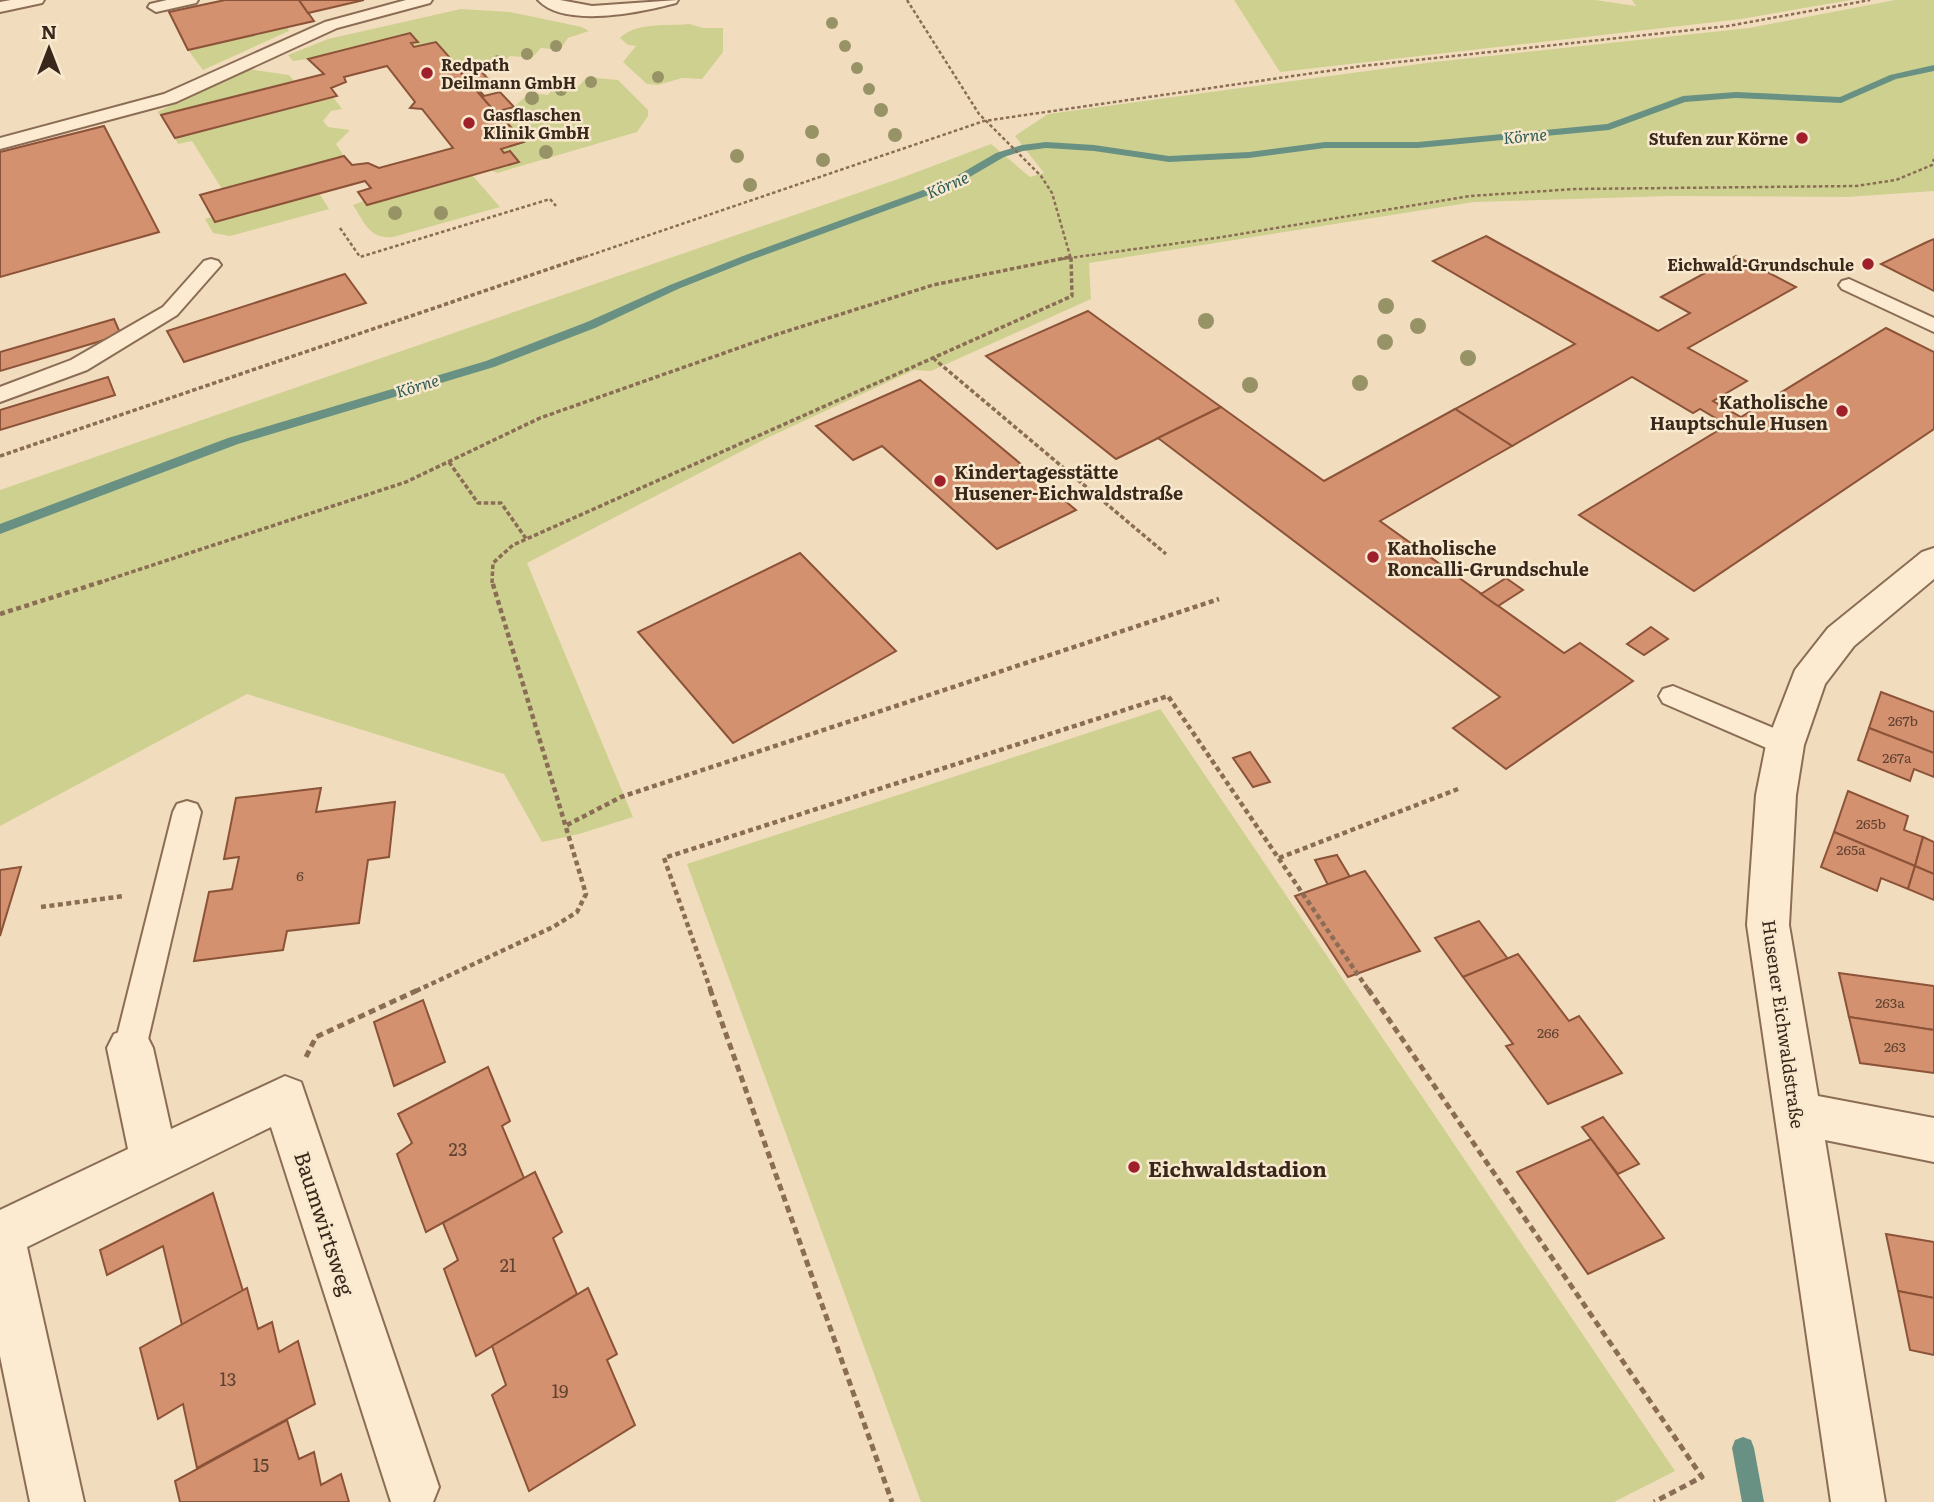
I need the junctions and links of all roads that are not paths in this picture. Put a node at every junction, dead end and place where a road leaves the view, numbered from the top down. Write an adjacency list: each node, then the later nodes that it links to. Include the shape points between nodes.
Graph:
1 (36, 0): 6 (lane)
2 (190, 0): 7 (lane)
3 (424, 0): 8 (lane, via 331,25 170,98)
4 (546, 0): 5 (lane, via 593,12 636,10)
5 (670, 0)
6 (0, 7)
7 (156, 8)
8 (0, 144)
9 (211, 265): 12 (lane, via 170,311 79,365)
10 (1849, 285): 11 (lane)
11 (1934, 326)
12 (0, 395)
13 (1934, 560): 15 (street, Husener Eichwaldstraße, via 1841,637 1808,680)
14 (1673, 696): 15 (lane)
15 (1785, 745): 18 (street, Husener Eichwaldstraße, via 1776,795 1768,925)
16 (187, 812): 17 (lane)
17 (130, 1048): 20 (street)
18 (1797, 1113): 19 (street); 24 (street, Husener Eichwaldstraße)
19 (1934, 1140)
20 (154, 1161): 21 (street); 22 (street, Baumwirtsweg, via 285,1097)
21 (0, 1235): 23 (street)
22 (412, 1487)
23 (57, 1502)
24 (1858, 1502)

